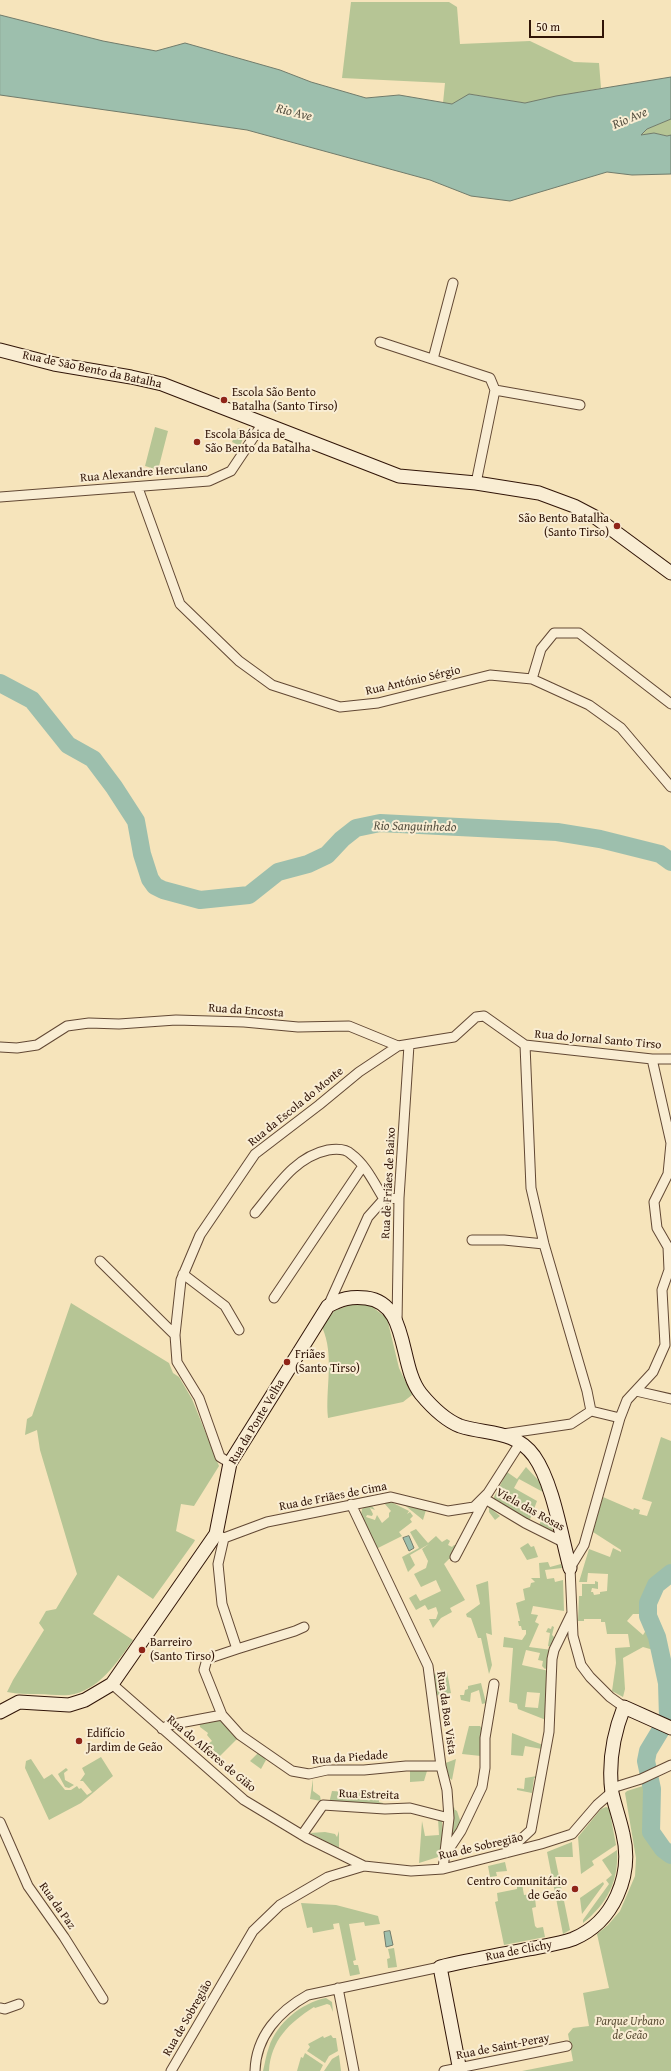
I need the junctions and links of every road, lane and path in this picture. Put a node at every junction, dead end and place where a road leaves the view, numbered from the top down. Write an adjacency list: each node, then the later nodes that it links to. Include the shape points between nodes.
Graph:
1 (454, 283): 4 (street)
2 (380, 342): 4 (street)
3 (0, 350): 7 (street, Rua de São Bento da Batalha, via 54,364 162,384)
4 (433, 359): 5 (street, via 490,378)
5 (495, 390): 6 (street); 8 (street)
6 (580, 405)
7 (263, 423): 8 (street, Rua de São Bento da Batalha, via 399,476); 9 (street, Rua Alexandre Herculano, via 231,471 209,481)
8 (476, 483): 11 (street, Rua de São Bento da Batalha, via 539,493 574,506 595,517)
9 (138, 488): 10 (street, Rua Alexandre Herculano); 12 (street, Rua António Sérgio, via 180,604 239,661 272,685 340,707 378,703 490,675)
10 (0, 497)
11 (671, 573)
12 (532, 679): 13 (street, via 541,649 554,633 579,632); 14 (street, Rua António Sérgio, via 589,705 621,728)
13 (671, 704)
14 (671, 787)
15 (484, 1016): 16 (street, Rua da Encosta, via 476,1017 454,1037); 17 (street, Rua do Jornal Santo Tirso)
16 (409, 1045): 18 (street, Rua da Encosta); 24 (street, Rua de Friães de Baixo)
17 (524, 1045): 20 (street, Rua do Jornal Santo Tirso); 27 (street, via 531,1188)
18 (398, 1046): 19 (street, Rua da Encosta, via 349,1026 298,1027 176,1020 67,1026 37,1045); 29 (street, Rua da Escola do Monte, via 359,1072 255,1154 200,1235)
19 (0, 1047)
20 (652, 1059): 21 (street, Rua do Jornal Santo Tirso); 35 (street, via 671,1143 668,1174 654,1202 657,1228 668,1247 669,1270 662,1290 665,1345 653,1372)
21 (671, 1059)
22 (363, 1166): 23 (street); 25 (street, via 350,1152 334,1149 315,1153 290,1171); 30 (street)
23 (384, 1198): 24 (street); 31 (street, Rua da Ponte Velha, via 368,1217)
24 (399, 1198): 32 (street, Rua de Friães de Baixo)
25 (256, 1214)
26 (472, 1240): 27 (street)
27 (544, 1244): 37 (street)
28 (100, 1261): 34 (street)
29 (183, 1274): 33 (street, via 225,1306); 34 (street, Rua da Escola do Monte)
30 (274, 1298)
31 (328, 1306): 32 (street, via 341,1299 372,1298 387,1306); 41 (street, Rua da Ponte Velha)
32 (398, 1323): 39 (street, via 409,1373 415,1387 442,1415 460,1426)
33 (239, 1330)
34 (175, 1335): 41 (street, Rua da Escola do Monte, via 177,1362 199,1398 220,1457)
35 (636, 1391): 36 (street); 38 (street, via 627,1400)
36 (671, 1399)
37 (591, 1411): 38 (street); 39 (street, via 571,1424)
38 (620, 1418): 47 (street, via 584,1546)
39 (503, 1434): 40 (street)
40 (520, 1443): 42 (street, Rua de Friães de Cima); 45 (street, via 533,1455 542,1470)
41 (230, 1463): 44 (street, Rua da Ponte Velha)
42 (487, 1496): 43 (street, Rua de Friães de Cima, via 474,1506 448,1511 391,1497); 45 (street, Viela das Rosas, via 525,1523); 46 (street)
43 (351, 1504): 44 (street, Rua de Friães de Cima, via 267,1522); 59 (street, Rua da Boa Vista, via 428,1666)
44 (220, 1536): 50 (street, via 218,1564 222,1604); 51 (street, Rua da Ponte Velha)
45 (563, 1542): 47 (street)
46 (455, 1557)
47 (570, 1568): 48 (street)
48 (572, 1614): 53 (street, via 573,1636 581,1665 610,1697); 65 (street, via 552,1659 549,1732 531,1830)
49 (304, 1627): 50 (street)
50 (237, 1648): 55 (street, Rua da Piedade, via 207,1659 204,1670)
51 (112, 1684): 54 (street, via 85,1700 68,1705 19,1702); 57 (street, Rua do Alferes de Gião)
52 (494, 1684): 64 (street, via 485,1738 482,1787 461,1831)
53 (624, 1707): 56 (street); 60 (street, Rua de Clichy, via 610,1761)
54 (1, 1710)
55 (222, 1715): 57 (street, via 169,1725); 59 (street, Rua da Piedade, via 240,1735 292,1771 309,1774 327,1770)
56 (671, 1728)
57 (162, 1729): 63 (street, Rua do Alferes de Gião, via 244,1800)
58 (671, 1764): 60 (street)
59 (441, 1766): 61 (street, Rua da Boa Vista, via 448,1790)
60 (612, 1790): 65 (street, Rua de Sobregião, via 572,1834); 68 (street, Rua de Clichy, via 624,1835 626,1863 621,1887 606,1914 593,1927 572,1939)
61 (449, 1818): 63 (street, Rua Estreita, via 410,1808 323,1805); 64 (street, Rua da Boa Vista)
62 (0, 1822): 70 (street, Rua da Paz, via 28,1886)
63 (302, 1835): 66 (street, Rua do Alferes de Gião)
64 (446, 1854): 67 (street, Rua da Boa Vista)
65 (505, 1854): 67 (street, Rua de Sobregião)
66 (364, 1866): 67 (street, Rua de Sobregião, via 411,1871); 75 (street, Rua de Sobregião, via 328,1877 314,1885 280,1905 253,1931)
67 (443, 1869)
68 (440, 1967): 69 (street, Rua de Clichy); 74 (street)
69 (338, 1988): 76 (street, Rua de Clichy, via 308,1995 280,2014 263,2039); 77 (street)
70 (103, 1999)
71 (19, 2004): 72 (street, via 5,2009)
72 (0, 2008)
73 (567, 2046): 74 (street, Rua de Saint-Peray)
74 (460, 2069): 78 (street, Rua de Saint-Peray)
75 (171, 2071)
76 (255, 2071)
77 (354, 2071)
78 (444, 2071)

